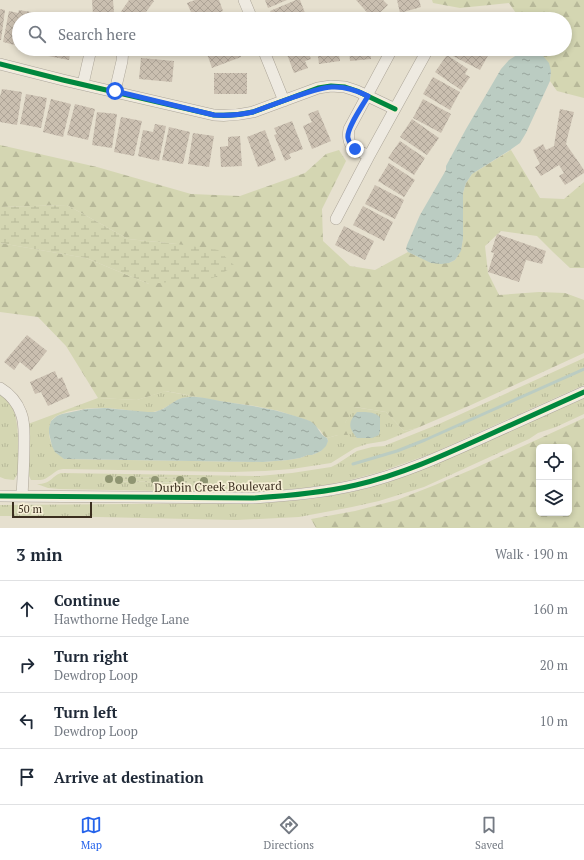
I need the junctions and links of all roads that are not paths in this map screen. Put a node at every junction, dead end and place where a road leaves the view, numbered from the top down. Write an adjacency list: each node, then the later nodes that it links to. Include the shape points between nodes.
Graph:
1 (244, 0): 2 (street)
2 (249, 12)
3 (90, 56): 9 (street)
4 (123, 56): 10 (street)
5 (266, 56): 12 (street)
6 (388, 56): 11 (street)
7 (424, 56): 13 (street)
8 (0, 64): 9 (street)
9 (84, 84): 10 (street)
10 (115, 91): 12 (street, via 214,115 229,116 253,112)
11 (368, 96): 12 (street, via 358,90 331,86 318,88); 13 (street); 14 (street, via 349,129 348,137 355,149)
12 (284, 101)
13 (395, 109): 14 (street)
14 (369, 156): 15 (street)
15 (336, 219)
16 (0, 388): 19 (street, via 15,401 23,420)
17 (584, 392): 19 (street, Durbin Creek Boulevard, via 416,467 355,486 328,491 253,498)
18 (0, 496): 19 (street, Durbin Creek Boulevard)
19 (22, 496)

